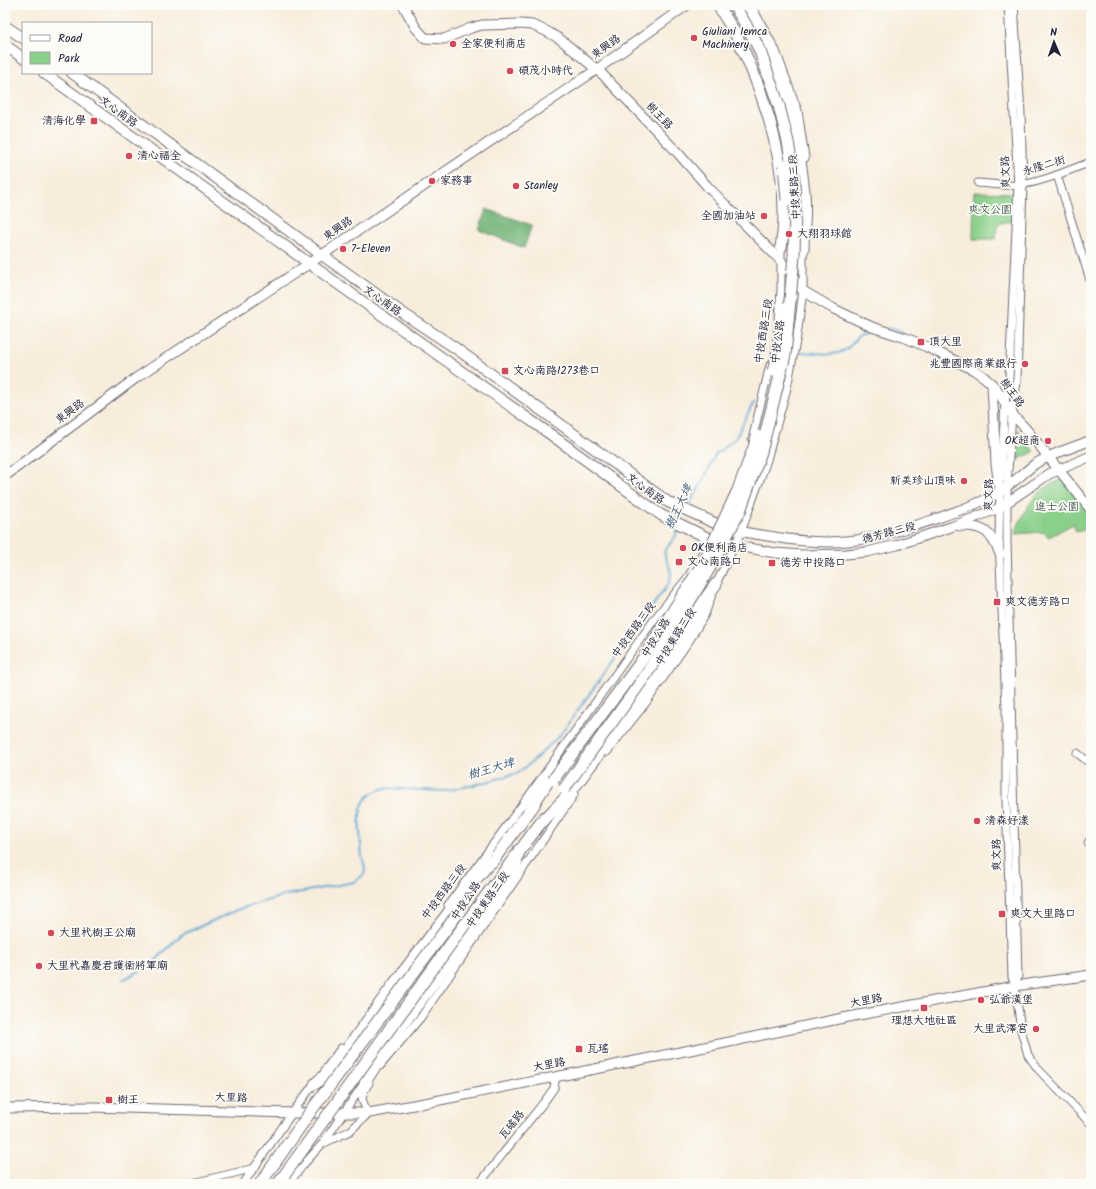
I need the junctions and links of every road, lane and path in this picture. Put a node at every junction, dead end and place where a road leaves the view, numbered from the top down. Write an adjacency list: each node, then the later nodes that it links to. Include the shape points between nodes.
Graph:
1 (403, 5): 15 (street, 樹王路, via 425,38 444,39 482,25 532,25 560,40)
2 (687, 5): 15 (street, 東興路)
3 (713, 5): 22 (street, 中投西路三段, via 734,37 761,97 775,156)
4 (718, 5): 22 (main road, via 738,38 775,138 784,215)
5 (725, 5): 53 (main road, 中投公路, bridge, via 745,34 772,105 781,139 788,214 788,254 777,357 754,447 738,490 705,560 640,662)
6 (734, 5): 54 (main road, 中投公路, bridge, via 760,51 780,106 794,179 794,256 785,355 760,452 740,512 646,675)
7 (743, 5): 23 (main road, via 777,72 790,115 804,193)
8 (751, 5): 23 (street, 中投東路三段, via 776,51 798,111 807,171 808,236)
9 (1008, 5): 21 (street, 爽文路)
10 (1014, 5): 21 (street, 爽文路, via 1021,114)
11 (5, 26): 12 (main road)
12 (22, 37)
13 (5, 45): 14 (main road)
14 (22, 57)
15 (596, 70): 24 (street, 東興路); 25 (street, 樹王路)
16 (45, 74): 26 (main road, 文心南路)
17 (73, 74): 24 (main road, 文心南路)
18 (1091, 162): 19 (street, 永隆二街)
19 (1057, 175): 21 (street, 永隆二街); 27 (street)
20 (978, 183): 21 (street, 永隆二街)
21 (1020, 185): 32 (street, 爽文路, via 1009,379); 33 (street, 爽文路, via 1017,382)
22 (780, 247): 25 (street, 中投西路三段)
23 (803, 250): 28 (street, 中投東路三段)
24 (322, 255): 26 (street, 東興路); 43 (main road, 文心南路, via 668,502)
25 (780, 261): 28 (street, 樹王路); 29 (street, 中投西路三段, via 781,292)
26 (309, 263): 38 (street, 東興路, via 136,378); 46 (main road, 文心南路, via 661,515)
27 (1091, 283)
28 (803, 291): 30 (street, 中投東路三段); 31 (street, 樹王路, via 834,309 957,361)
29 (773, 351): 30 (street, via 774,358 779,362 788,362); 43 (street, 中投西路三段, via 753,436 738,478)
30 (794, 356): 45 (street, 中投東路三段, via 766,463)
31 (992, 384): 32 (street, 樹王路); 40 (street)
32 (1005, 402): 33 (street, 樹王路); 40 (street, 爽文路)
33 (1012, 414): 36 (street, 樹王路); 39 (street, 爽文路)
34 (1091, 440): 36 (street)
35 (1091, 456): 37 (street, 德芳路三段)
36 (1049, 457): 37 (street, 樹王路); 39 (street)
37 (1058, 469): 41 (street, 德芳路三段); 42 (street, 樹王路)
38 (5, 476)
39 (1007, 485): 40 (street); 41 (street, 爽文路)
40 (1000, 492): 41 (street, 爽文路); 45 (street, 德芳路三段, via 955,512 868,538 809,541)
41 (1003, 505): 44 (street, 德芳路三段); 48 (street, 爽文路); 58 (street, 爽文路, via 1018,977)
42 (1091, 510)
43 (717, 524): 45 (street, 德芳路三段); 46 (street, 中投西路三段)
44 (951, 527): 47 (street, 德芳路三段, via 897,545 846,554 801,555); 48 (street, via 970,526 989,533)
45 (741, 532): 47 (street, 中投東路三段)
46 (710, 539): 47 (street, 德芳路三段); 49 (street, 中投西路三段)
47 (735, 546): 50 (street, 中投東路三段)
48 (1000, 554): 58 (street, 爽文路, via 1012,977)
49 (688, 577): 53 (main road, via 672,609 547,782); 62 (street, 中投西路三段)
50 (716, 584): 54 (main road, via 664,666 570,793); 59 (street, 中投東路三段, via 705,614 691,638 648,700 582,784 421,1017)
51 (1076, 753): 52 (street)
52 (1091, 764)
53 (529, 811): 56 (main road, 中投公路)
54 (542, 822): 55 (main road, 中投公路)
55 (520, 850): 61 (main road, via 514,873 396,1034); 73 (main road, 中投公路, bridge)
56 (495, 857): 62 (main road, via 462,895 334,1067); 72 (main road, 中投公路, bridge, via 458,913)
57 (1091, 975): 58 (street, 大里路)
58 (1015, 986): 60 (street, 大里路); 67 (street, 爽文路, via 1021,1030 1028,1055 1038,1069)
59 (378, 1070): 61 (street, 中投東路三段); 66 (street, via 362,1098 363,1105)
60 (556, 1076): 66 (street, 大里路); 75 (street, 瓦磘路, via 554,1088 544,1102)
61 (365, 1082): 65 (street, 中投東路三段)
62 (315, 1084): 64 (street, 中投西路三段)
63 (5, 1108): 64 (street, 大里路, via 92,1107)
64 (292, 1113): 65 (street, 大里路); 69 (street, 中投西路三段)
65 (344, 1113): 66 (street, 大里路); 68 (street, 中投東路三段)
66 (369, 1113): 68 (street, via 350,1131)
67 (1091, 1124)
68 (323, 1143): 74 (street, 中投東路三段)
69 (255, 1168): 70 (street); 71 (street, 中投西路三段)
70 (189, 1184)
71 (243, 1184)
72 (260, 1184)
73 (278, 1184)
74 (288, 1184)
75 (478, 1184)

